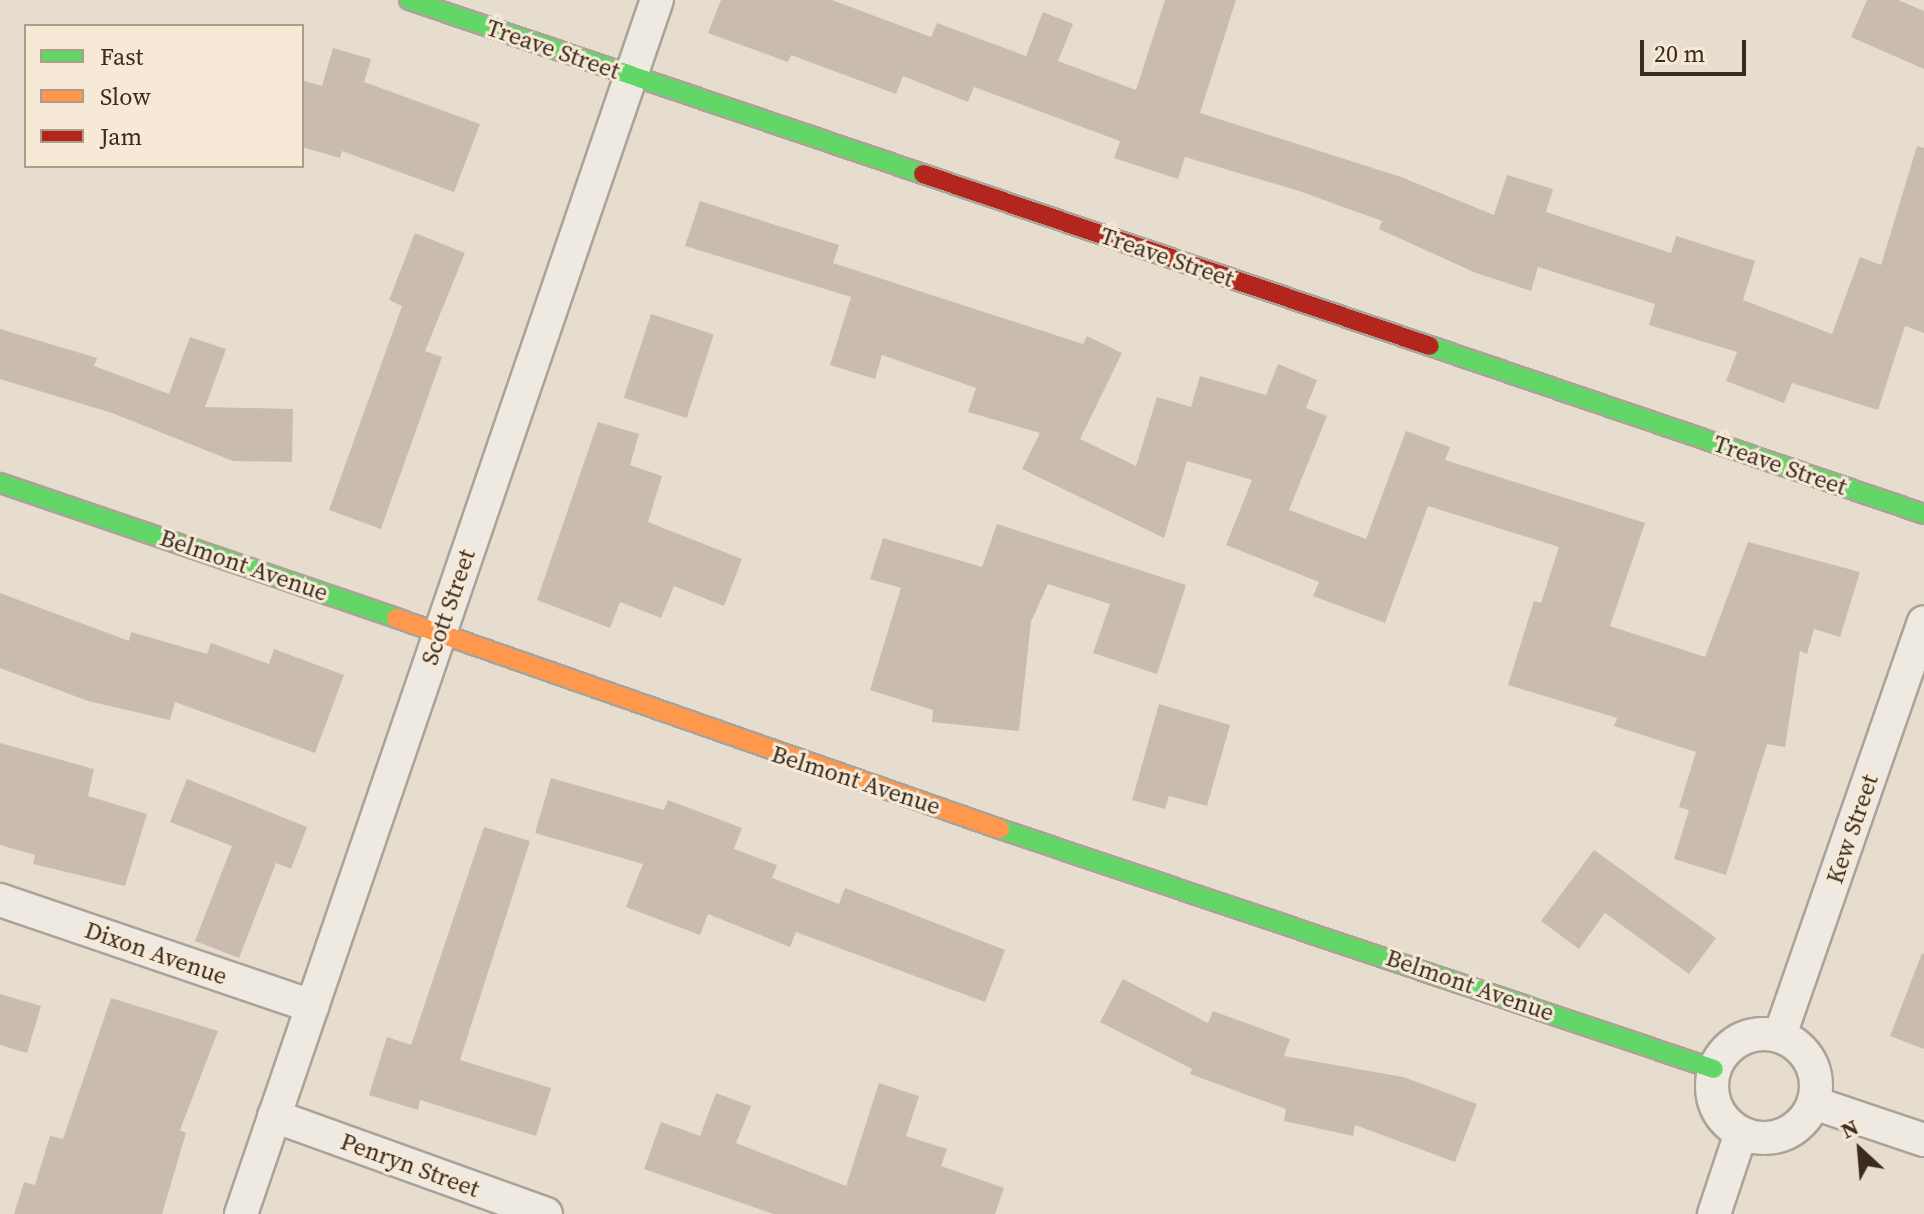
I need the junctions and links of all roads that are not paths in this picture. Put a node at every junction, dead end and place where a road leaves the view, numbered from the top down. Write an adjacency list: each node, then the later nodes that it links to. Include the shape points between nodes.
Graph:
1 (409, 0): 3 (street, Treave Street)
2 (657, 0): 3 (street, Scott Street)
3 (630, 75): 5 (street, Treave Street); 7 (street, Scott Street)
4 (0, 483): 7 (street, Belmont Avenue)
5 (1924, 514)
6 (1924, 622): 10 (street, Kew Street)
7 (439, 632): 9 (street, Scott Street); 11 (street, Belmont Avenue, via 692,726)
8 (0, 900): 9 (street, Dixon Avenue)
9 (312, 1006): 13 (street, Scott Street)
10 (1780, 1035): 11 (street, via 1733,1043); 12 (street, via 1807,1055 1817,1087)
11 (1714, 1069): 14 (street, via 1718,1113)
12 (1814, 1103): 14 (street, via 1799,1125 1775,1138); 15 (street)
13 (274, 1116): 16 (street, Scott Street); 17 (street, Penryn Street)
14 (1741, 1133): 18 (street)
15 (1924, 1140)
16 (241, 1214)
17 (546, 1214)
18 (1714, 1214)

